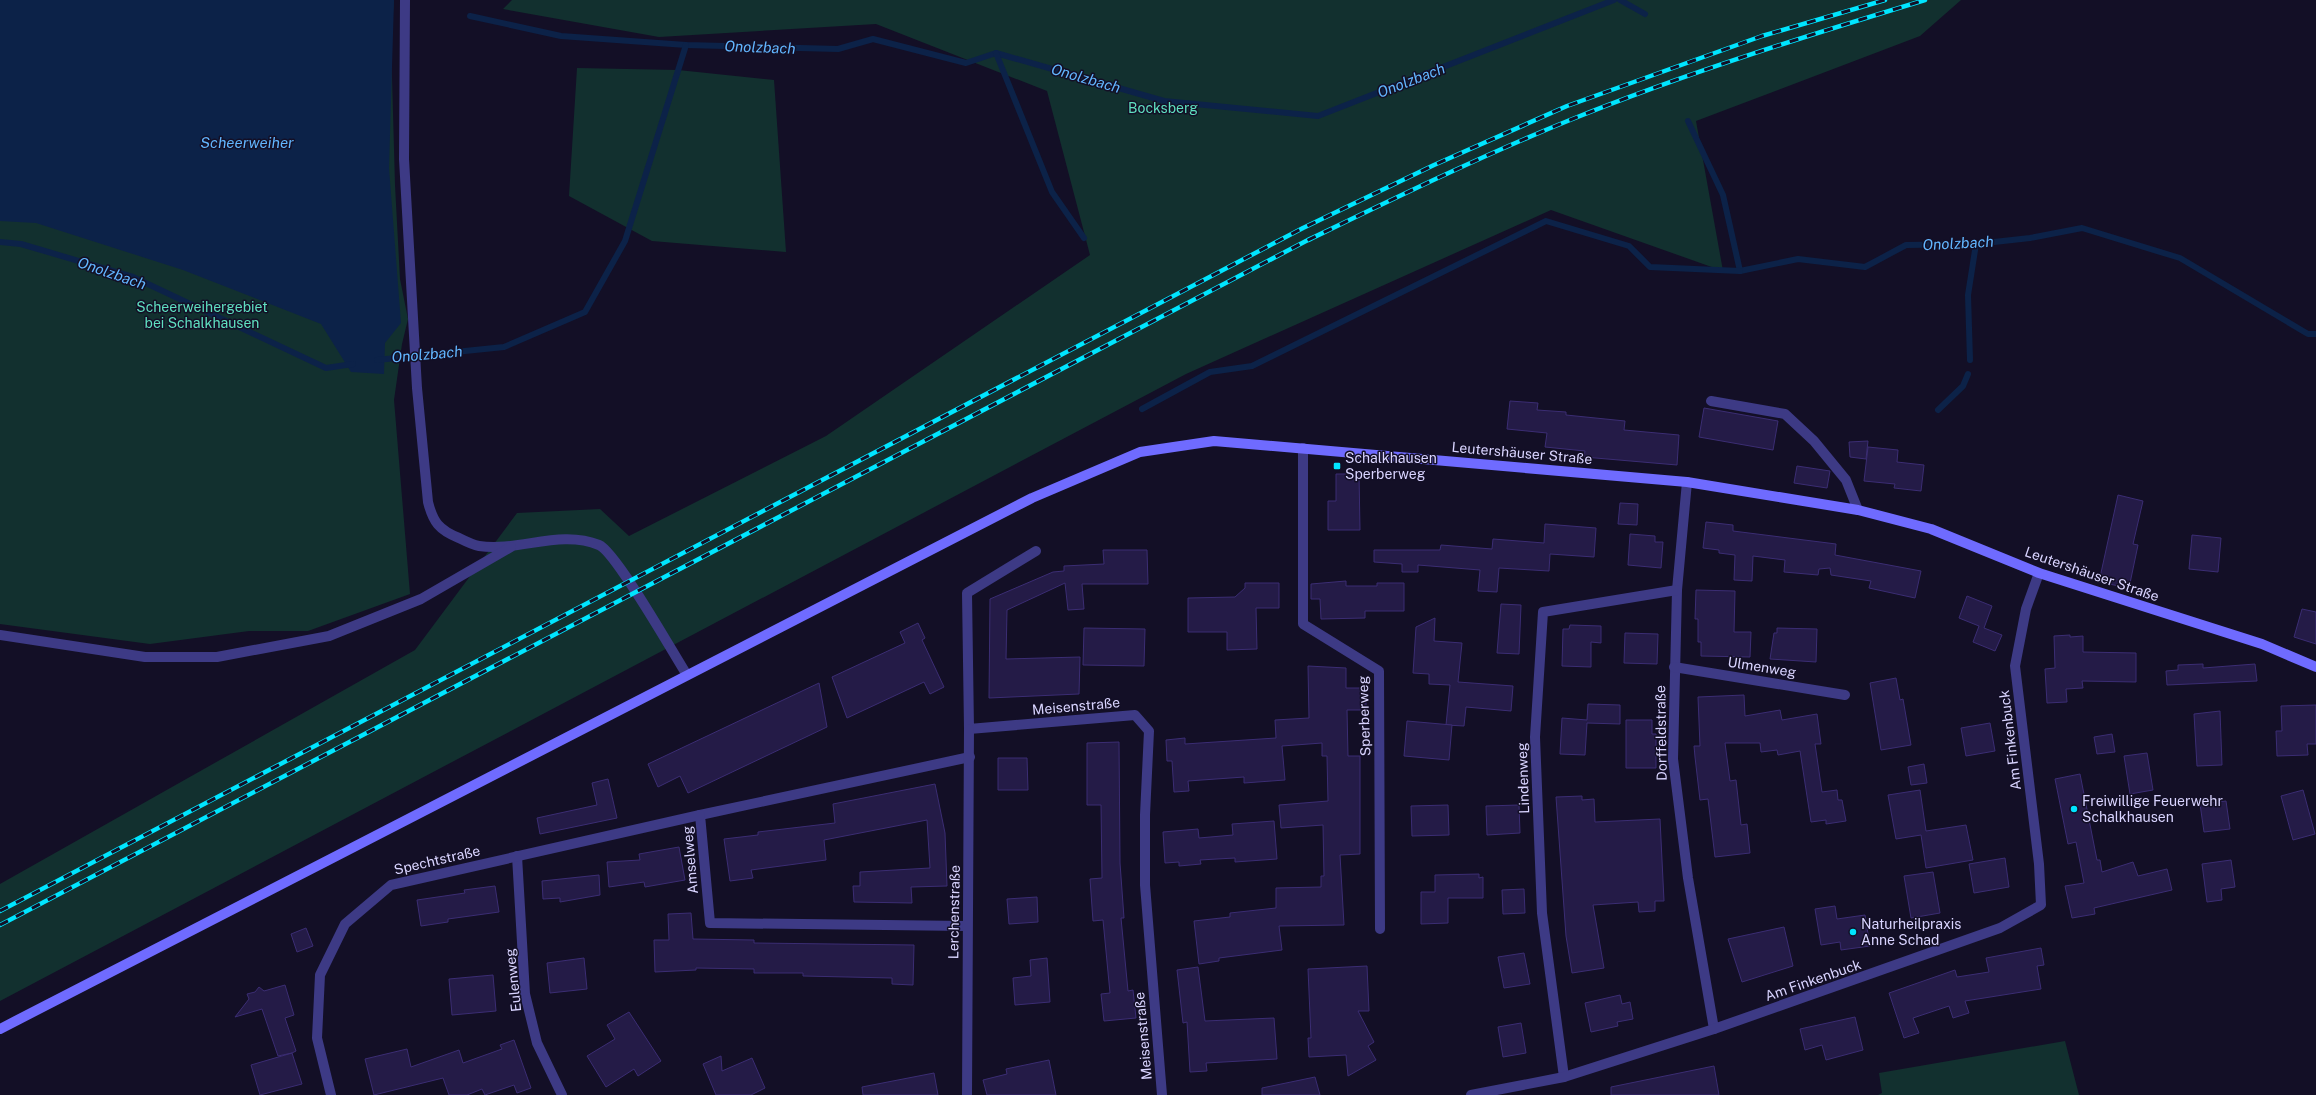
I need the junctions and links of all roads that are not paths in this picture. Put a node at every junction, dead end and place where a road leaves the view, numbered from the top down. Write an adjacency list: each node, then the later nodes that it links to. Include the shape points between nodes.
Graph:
1 (405, 0): 6 (street, via 404,159 417,388 428,502 432,519 449,534 478,546)
2 (1711, 401): 5 (street, via 1785,414 1814,441 1846,480)
3 (1303, 448): 4 (main road, Leutershäuser Straße); 13 (main road, Leutershäuser Straße, via 1214,441 1140,452 1032,498); 20 (street, Sperberweg, via 1303,624 1379,670)
4 (1687, 482): 5 (main road, Leutershäuser Straße); 9 (street, Dorffeldstraße)
5 (1858, 510): 8 (main road, Leutershäuser Straße, via 1931,529)
6 (511, 547): 10 (street, via 421,599 329,636 217,657 145,657); 13 (street, via 566,538 600,545 619,565)
7 (1036, 551): 15 (street, via 967,593)
8 (2039, 573): 12 (main road, Leutershäuser Straße, via 2262,644); 22 (street, Am Finkenbuck, via 2026,609 2015,666 2039,864 2041,905 2000,928)
9 (1677, 590): 11 (street, Dorffeldstraße); 23 (street, Lindenweg, via 1543,612 1535,737 1542,913)
10 (0, 635)
11 (1674, 667): 14 (street, Ulmenweg); 22 (street, Dorffeldstraße, via 1673,759 1688,878)
12 (2316, 667)
13 (687, 675): 21 (main road, Leutershäuser Straße)
14 (1845, 695)
15 (969, 729): 16 (street, Lerchenstraße); 27 (street, Meisenstraße, via 1135,715 1149,731 1145,885)
16 (970, 757): 17 (street, Amselweg); 19 (street, Lerchenstraße)
17 (700, 815): 18 (street, Spechtstraße); 19 (street, Amselweg, via 710,922)
18 (518, 856): 24 (street, Spechtstraße, via 391,885 345,924 320,975 316,1038); 25 (street, Eulenweg, via 525,994 537,1043)
19 (967, 926): 26 (street, Lerchenstraße)
20 (1380, 929)
21 (0, 1029)
22 (1714, 1029): 23 (street, Am Finkenbuck)
23 (1564, 1077): 28 (street, Am Finkenbuck)
24 (331, 1095)
25 (562, 1095)
26 (967, 1095)
27 (1162, 1095)
28 (1471, 1095)

